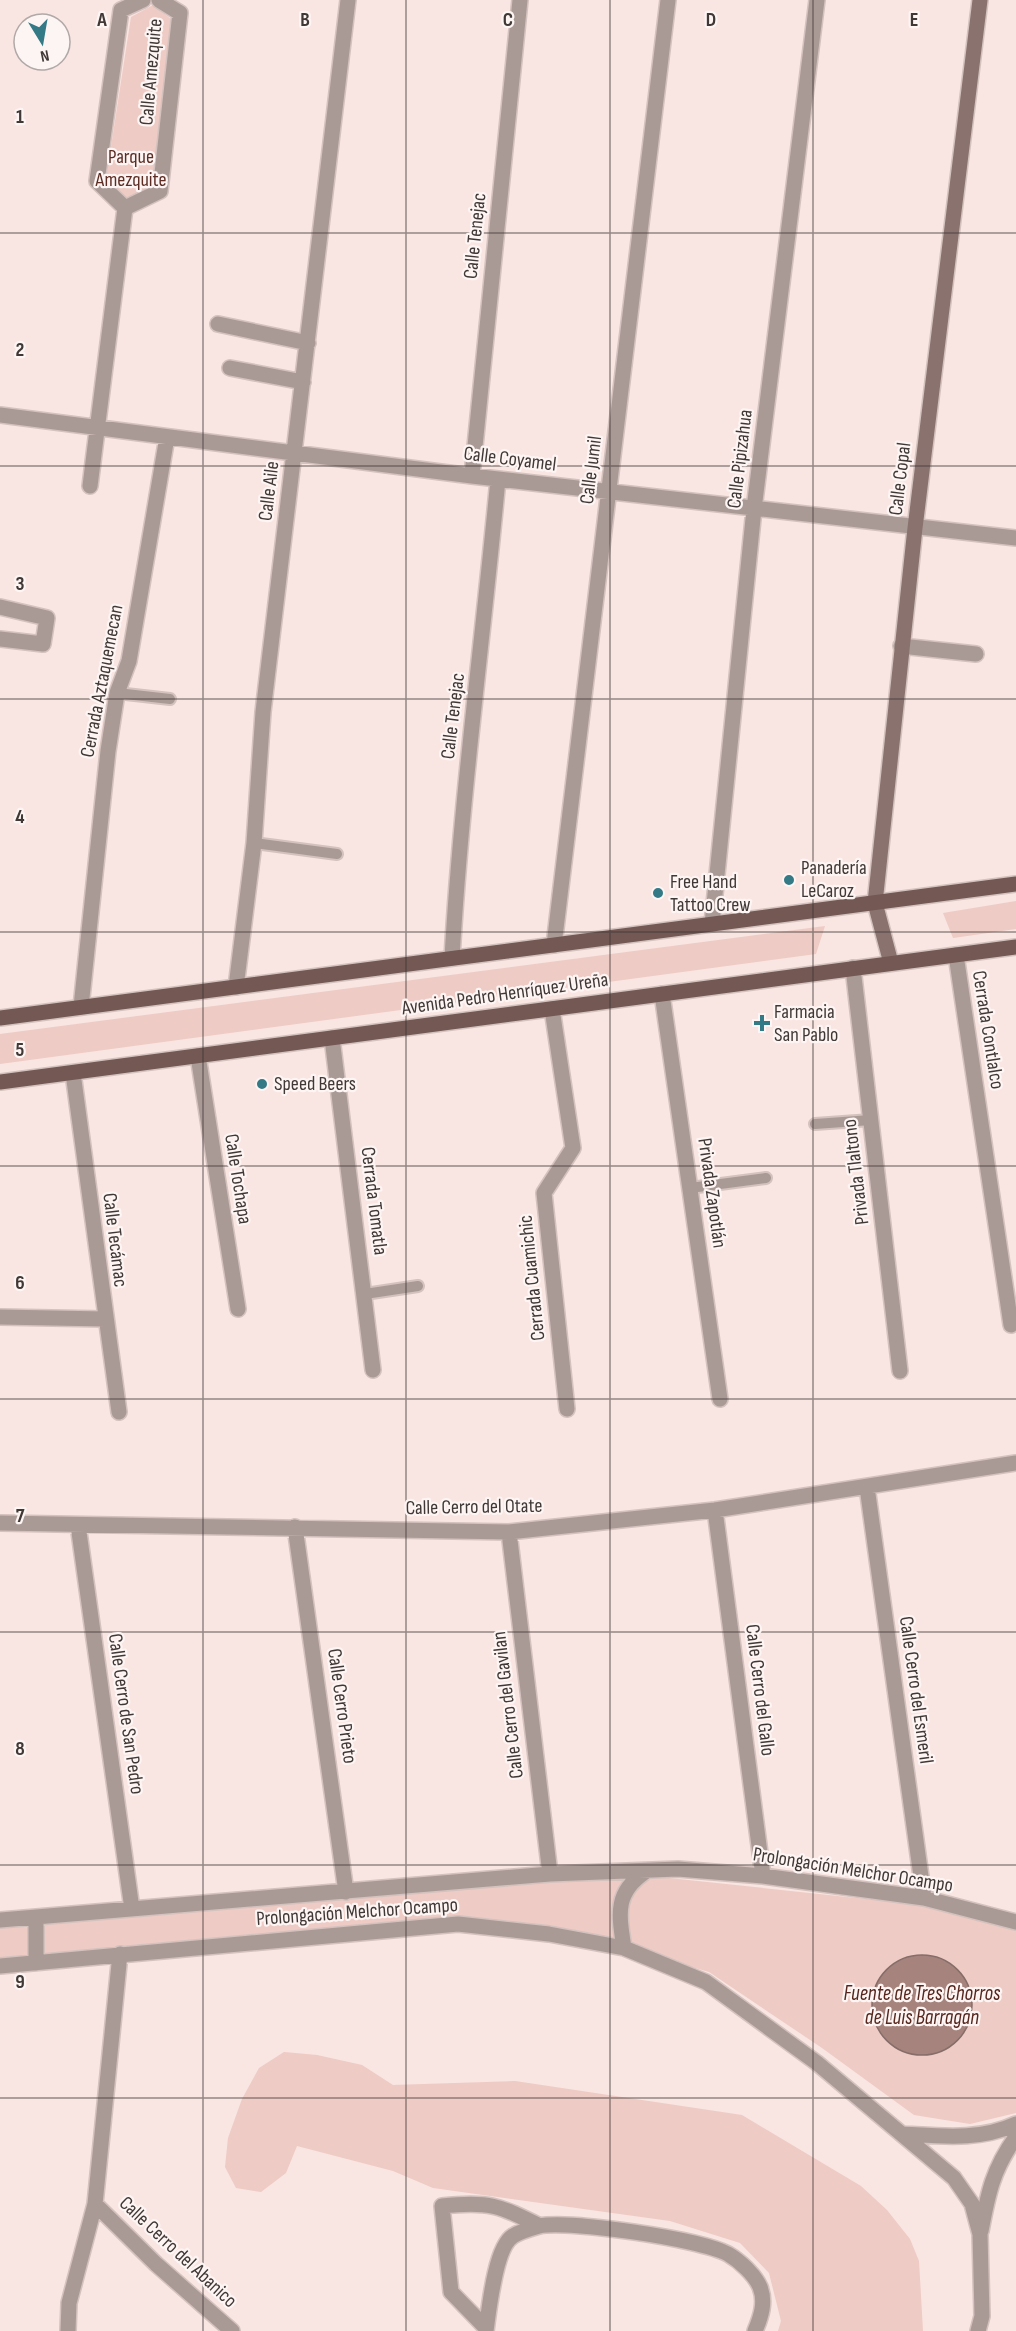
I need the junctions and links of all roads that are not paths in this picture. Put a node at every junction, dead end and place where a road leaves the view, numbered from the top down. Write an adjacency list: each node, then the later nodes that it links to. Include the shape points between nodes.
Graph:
1 (143, 0): 8 (street, Calle Amezquite, via 121,10 97,181)
2 (159, 0): 8 (street, Calle Amezquite, via 180,13 160,191)
3 (348, 0): 10 (street, Calle Aile)
4 (520, 0): 17 (street, Calle Tenejac)
5 (668, 0): 20 (street, Calle Jumil)
6 (817, 0): 21 (street, Calle Pipizahua)
7 (980, 0): 22 (street, Calle Copal)
8 (125, 208): 14 (street)
9 (218, 324): 10 (street)
10 (308, 343): 12 (street, Calle Aile)
11 (230, 368): 12 (street)
12 (303, 382): 16 (street, Calle Aile)
13 (0, 415): 14 (street, Calle Coyamel)
14 (98, 428): 15 (street, Calle Coyamel); 19 (street)
15 (167, 437): 16 (street, Calle Coyamel); 28 (street, Cerrada Aztaquemecan, via 129,661)
16 (295, 453): 17 (street, Calle Coyamel); 30 (street, Calle Aile, via 263,712)
17 (472, 476): 18 (street, Calle Coyamel)
18 (498, 479): 20 (street, Calle Coyamel); 38 (street, Calle Tenejac, via 459,839)
19 (90, 486)
20 (610, 492): 21 (street, Calle Coyamel); 35 (street, Calle Jumil)
21 (754, 509): 22 (street, Calle Coyamel); 34 (street, Calle Pipizahua)
22 (915, 528): 23 (street, Calle Coyamel); 26 (street, Calle Copal)
23 (1016, 538)
24 (0, 607): 25 (street, via 47,618 43,644)
25 (0, 639)
26 (901, 646): 27 (street); 33 (street, Calle Copal)
27 (976, 654)
28 (117, 693): 29 (lane); 43 (street, Cerrada Aztaquemecan)
29 (170, 699)
30 (254, 843): 31 (lane); 41 (street, Calle Aile)
31 (337, 854)
32 (1016, 885): 33 (main road, Avenida Pedro Henríquez Ureña)
33 (875, 903): 34 (main road, Avenida Pedro Henríquez Ureña); 39 (street, Calle Copal)
34 (712, 924): 35 (main road, Avenida Pedro Henríquez Ureña)
35 (554, 945): 38 (main road, Avenida Pedro Henríquez Ureña)
36 (1016, 946): 37 (main road, Avenida Pedro Henríquez Ureña)
37 (956, 955): 39 (main road, Avenida Pedro Henríquez Ureña); 59 (street, Cerrada Contlalco)
38 (452, 958): 41 (main road, Avenida Pedro Henríquez Ureña)
39 (891, 963): 40 (main road, Avenida Pedro Henríquez Ureña)
40 (853, 968): 42 (main road, Avenida Pedro Henríquez Ureña); 50 (street, Privada Tlaltono)
41 (236, 987): 43 (main road, Avenida Pedro Henríquez Ureña)
42 (662, 994): 44 (main road, Avenida Pedro Henríquez Ureña); 53 (street, Privada Zapotlán)
43 (81, 1007): 45 (main road, Avenida Pedro Henríquez Ureña)
44 (552, 1009): 46 (main road, Avenida Pedro Henríquez Ureña); 63 (street, Cerrada Cuamichic, via 573,1148 544,1193)
45 (0, 1018)
46 (332, 1038): 47 (main road, Avenida Pedro Henríquez Ureña); 55 (street, Cerrada Tomatla)
47 (198, 1056): 48 (main road, Avenida Pedro Henríquez Ureña); 56 (street, Calle Tochapa)
48 (73, 1073): 49 (main road, Avenida Pedro Henríquez Ureña); 58 (street, Calle Tecámac)
49 (0, 1083)
50 (870, 1120): 51 (lane); 61 (street, Privada Tlaltono)
51 (815, 1124)
52 (766, 1178): 53 (lane)
53 (690, 1188): 62 (street, Privada Zapotlán)
54 (418, 1286): 55 (lane)
55 (364, 1294): 60 (street, Cerrada Tomatla)
56 (238, 1309)
57 (0, 1317): 58 (street)
58 (105, 1319): 64 (street, Calle Tecámac)
59 (1011, 1325)
60 (373, 1370)
61 (900, 1371)
62 (720, 1399)
63 (567, 1409)
64 (119, 1412)
65 (1016, 1466): 66 (street, Calle Cerro del Otate)
66 (867, 1487): 67 (street, Calle Cerro del Otate); 76 (street, Calle Cerro del Esmeril)
67 (715, 1510): 71 (street, Calle Cerro del Otate); 74 (street, Calle Cerro del Gallo)
68 (0, 1523): 69 (street, Calle Cerro del Otate)
69 (78, 1525): 70 (street, Calle Cerro del Otate); 77 (street, Calle Cerro de San Pedro)
70 (295, 1527): 71 (street, Calle Cerro del Otate); 75 (street, Calle Cerro Prieto)
71 (509, 1532): 73 (street, Calle Cerro del Gavilan)
72 (645, 1872): 73 (street, Prolongación Melchor Ocampo); 74 (street, Prolongación Melchor Ocampo, via 678,1869); 81 (street, via 632,1882 621,1899)
73 (550, 1874): 75 (street, Prolongación Melchor Ocampo)
74 (763, 1876): 76 (street, Prolongación Melchor Ocampo)
75 (346, 1892): 77 (street, Prolongación Melchor Ocampo)
76 (924, 1898): 80 (street, Prolongación Melchor Ocampo)
77 (132, 1909): 78 (street, Prolongación Melchor Ocampo)
78 (36, 1917): 79 (street, Prolongación Melchor Ocampo); 83 (street)
79 (0, 1920)
80 (1016, 1922)
81 (624, 1948): 82 (street, Prolongación Melchor Ocampo, via 549,1934 458,1924); 86 (street, Prolongación Melchor Ocampo, via 706,1982 817,2063)
82 (120, 1954): 83 (street, Prolongación Melchor Ocampo); 88 (street)
83 (36, 1963): 84 (street, Prolongación Melchor Ocampo)
84 (0, 1966)
85 (1016, 2124): 86 (street, via 997,2133 965,2137)
86 (902, 2134): 90 (street, Prolongación Melchor Ocampo, via 954,2178 972,2204)
87 (1016, 2137): 90 (street, via 1000,2159 991,2182)
88 (95, 2204): 92 (street, via 69,2303); 93 (street, Calle Cerro del Abanico)
89 (540, 2226): 91 (street, via 512,2236 501,2253); 91 (street, via 499,2206 442,2206 451,2292); 94 (street, via 643,2233 730,2255 761,2288 763,2312)
90 (981, 2234): 95 (street, via 982,2316)
91 (486, 2330)
92 (68, 2331)
93 (232, 2331)
94 (755, 2331)
95 (978, 2331)

